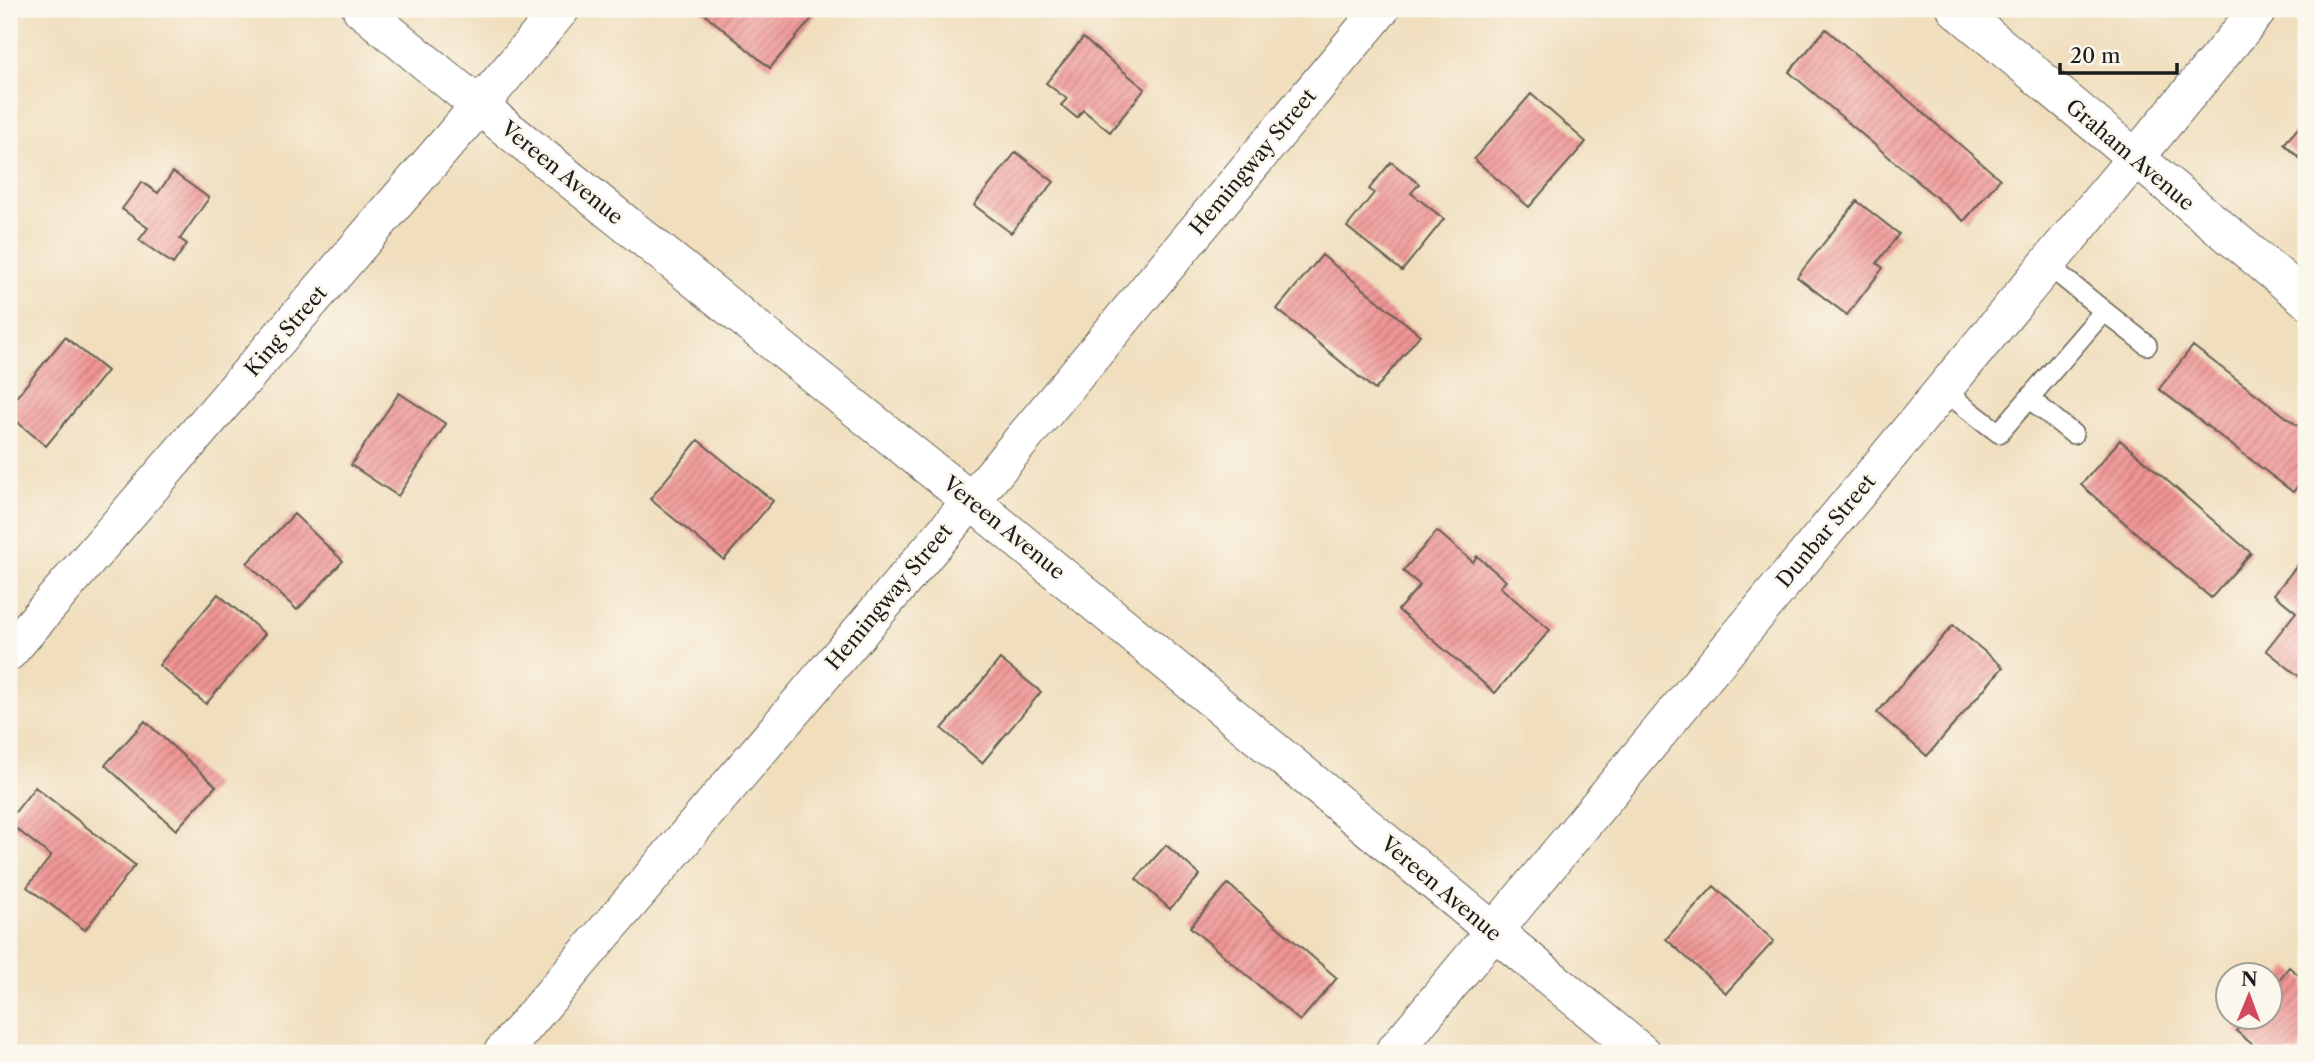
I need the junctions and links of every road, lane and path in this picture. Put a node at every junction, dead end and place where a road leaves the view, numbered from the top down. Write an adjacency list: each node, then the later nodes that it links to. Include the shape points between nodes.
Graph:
1 (361, 9): 6 (street, Vereen Avenue)
2 (561, 9): 6 (street, King Street)
3 (1381, 9): 15 (street, Hemingway Street)
4 (1956, 9): 7 (street, Graham Avenue)
5 (2259, 9): 7 (street, Dunbar Street)
6 (479, 106): 15 (street, Vereen Avenue); 16 (street, King Street)
7 (2135, 159): 8 (street, Dunbar Street); 9 (street, Graham Avenue)
8 (2048, 265): 10 (lane); 12 (street, Dunbar Street)
9 (2306, 299)
10 (2104, 311): 11 (lane); 13 (lane)
11 (2147, 345)
12 (1944, 391): 13 (lane, via 1999,433); 17 (street, Dunbar Street)
13 (2029, 398): 14 (lane)
14 (2073, 435)
15 (971, 501): 17 (street, Vereen Avenue); 18 (street, Hemingway Street)
16 (9, 652)
17 (1493, 932): 19 (street, Dunbar Street); 20 (street, Vereen Avenue)
18 (502, 1053)
19 (1393, 1053)
20 (1642, 1053)

